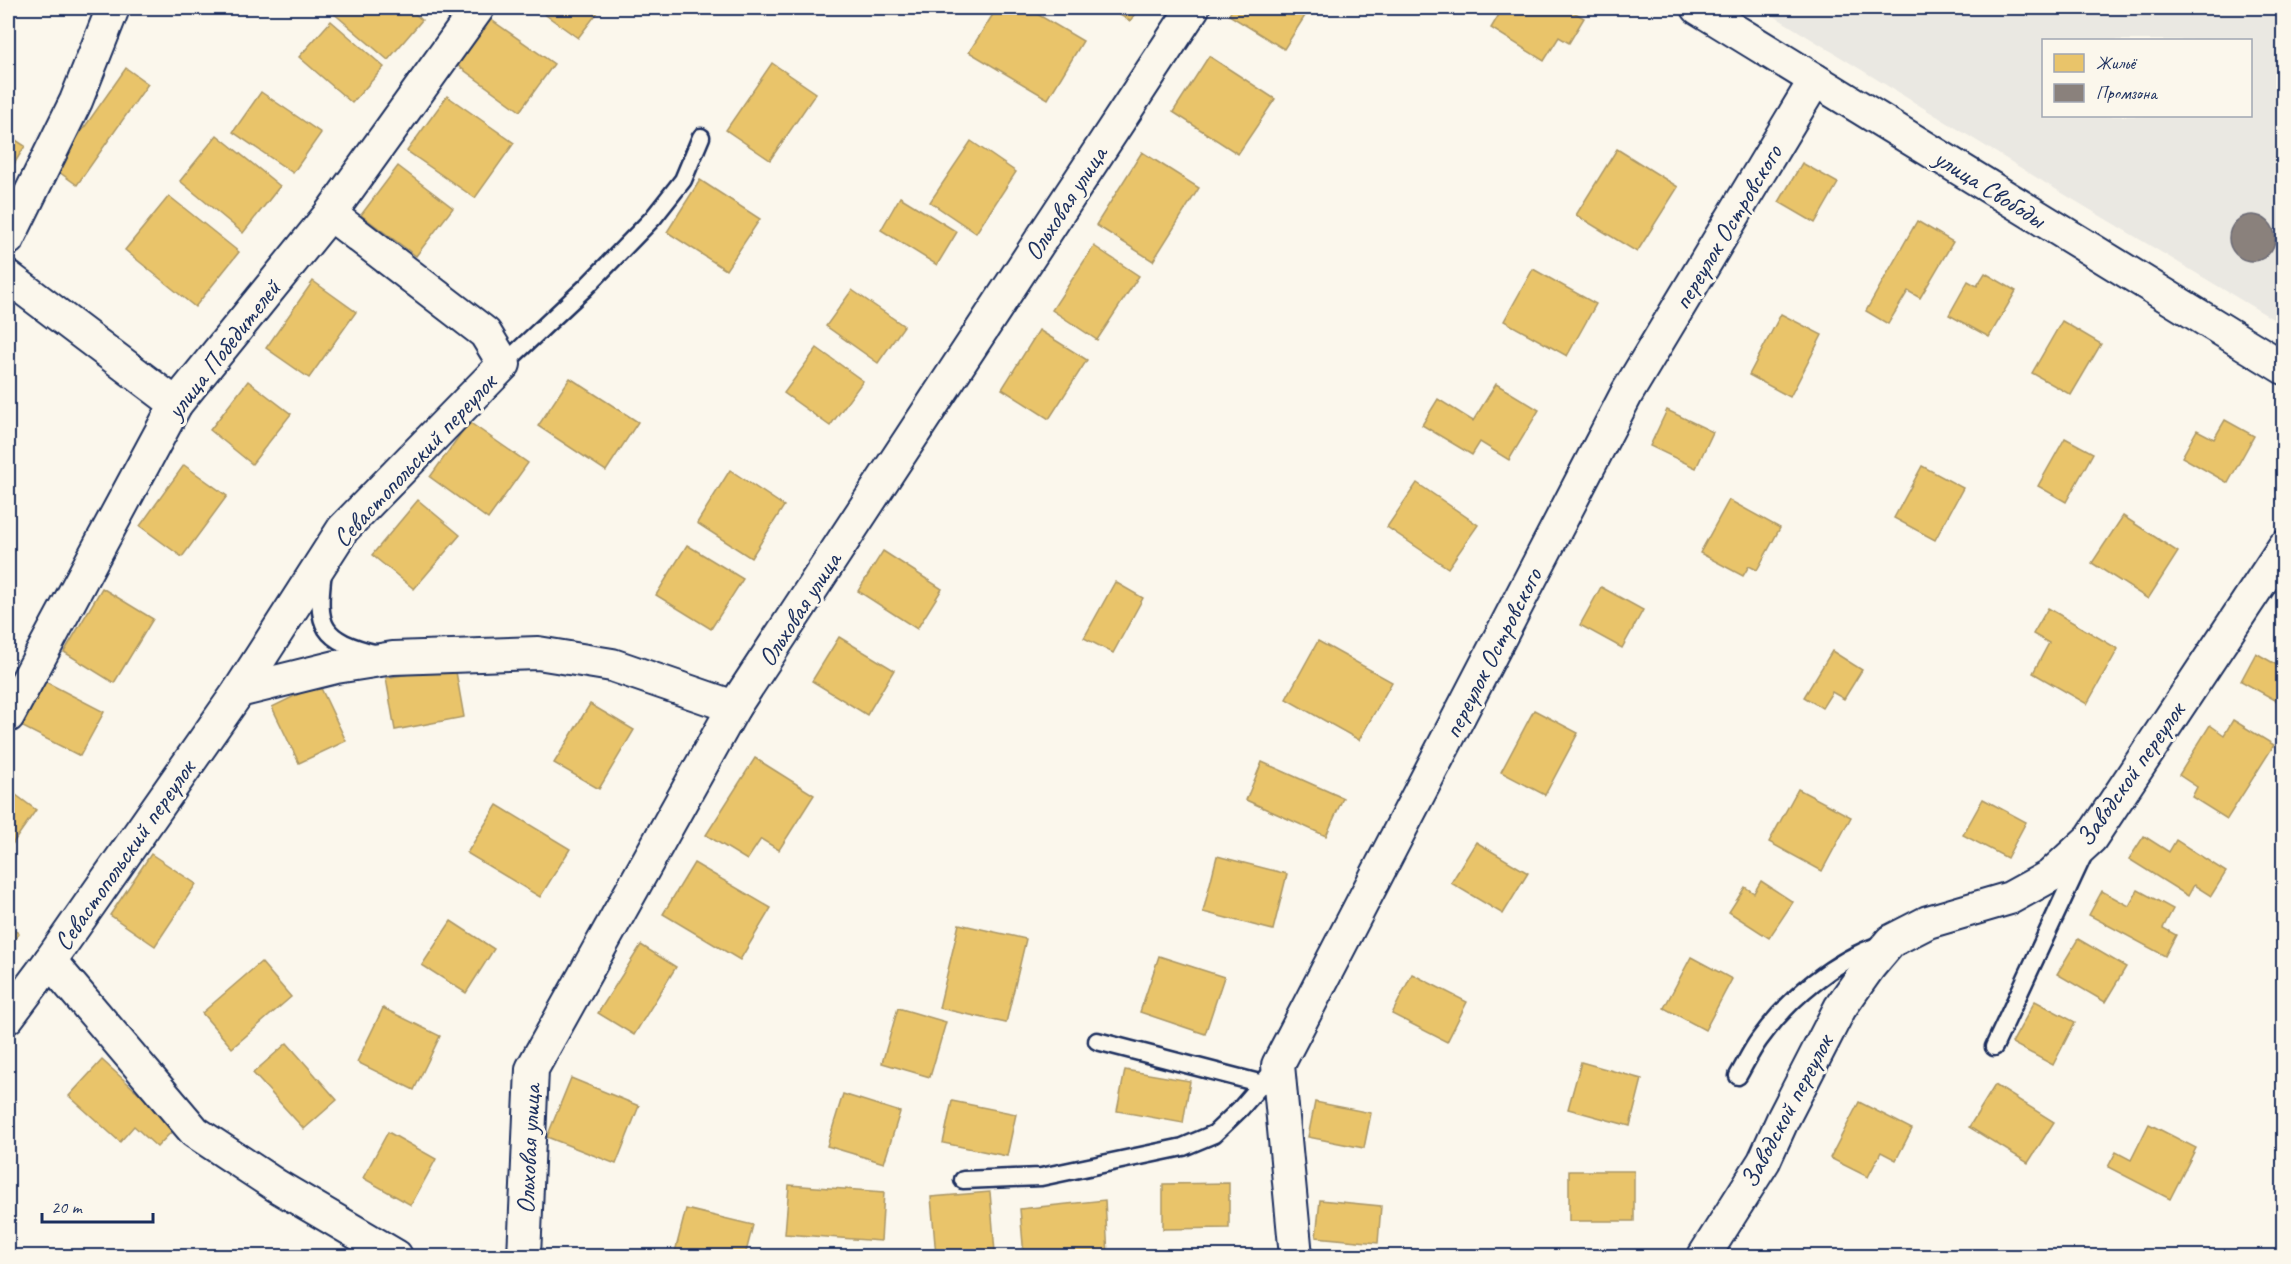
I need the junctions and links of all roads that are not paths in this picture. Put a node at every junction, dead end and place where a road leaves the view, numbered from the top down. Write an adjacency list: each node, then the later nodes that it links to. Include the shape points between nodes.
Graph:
1 (113, 8): 8 (street, via 76,102)
2 (478, 8): 7 (street, улица Победителей)
3 (1194, 8): 17 (street, Ольховая улица)
4 (1698, 8): 5 (street, улица Свободы)
5 (1815, 81): 11 (street, улица Свободы); 25 (street, переулок Островского, via 1627,393)
6 (702, 137): 10 (lane, via 683,180 653,218)
7 (330, 214): 10 (street, Севастопольский переулок, via 485,333); 12 (street, улица Победителей)
8 (8, 239)
9 (8, 277): 12 (street)
10 (504, 364): 14 (street, Севастопольский переулок, via 344,528)
11 (2283, 368)
12 (176, 404): 18 (street, улица Победителей)
13 (2283, 547): 19 (street, Заводской переулок)
14 (324, 558): 15 (lane, via 319,604 324,627 339,641); 16 (street, Севастопольский переулок)
15 (393, 658): 16 (street, via 336,667); 17 (street, via 538,653 612,665)
16 (239, 691): 21 (street, Севастопольский переулок)
17 (734, 707): 29 (street, Ольховая улица, via 532,1069)
18 (8, 716)
19 (2091, 838): 20 (street, Заводской переулок, via 2050,876 2010,898 1928,922); 24 (lane)
20 (1891, 941): 26 (lane, via 1859,952 1822,975 1759,1039); 31 (street, Заводской переулок, via 1840,1008 1764,1161)
21 (50, 961): 22 (street, Севастопольский переулок); 28 (street, via 195,1132)
22 (8, 1017)
23 (1097, 1041): 25 (lane)
24 (1994, 1047)
25 (1270, 1074): 27 (lane, via 1214,1134 1183,1147 1041,1177); 30 (street)
26 (1738, 1076)
27 (963, 1180)
28 (396, 1257)
29 (524, 1257)
30 (1296, 1257)
31 (1704, 1257)

